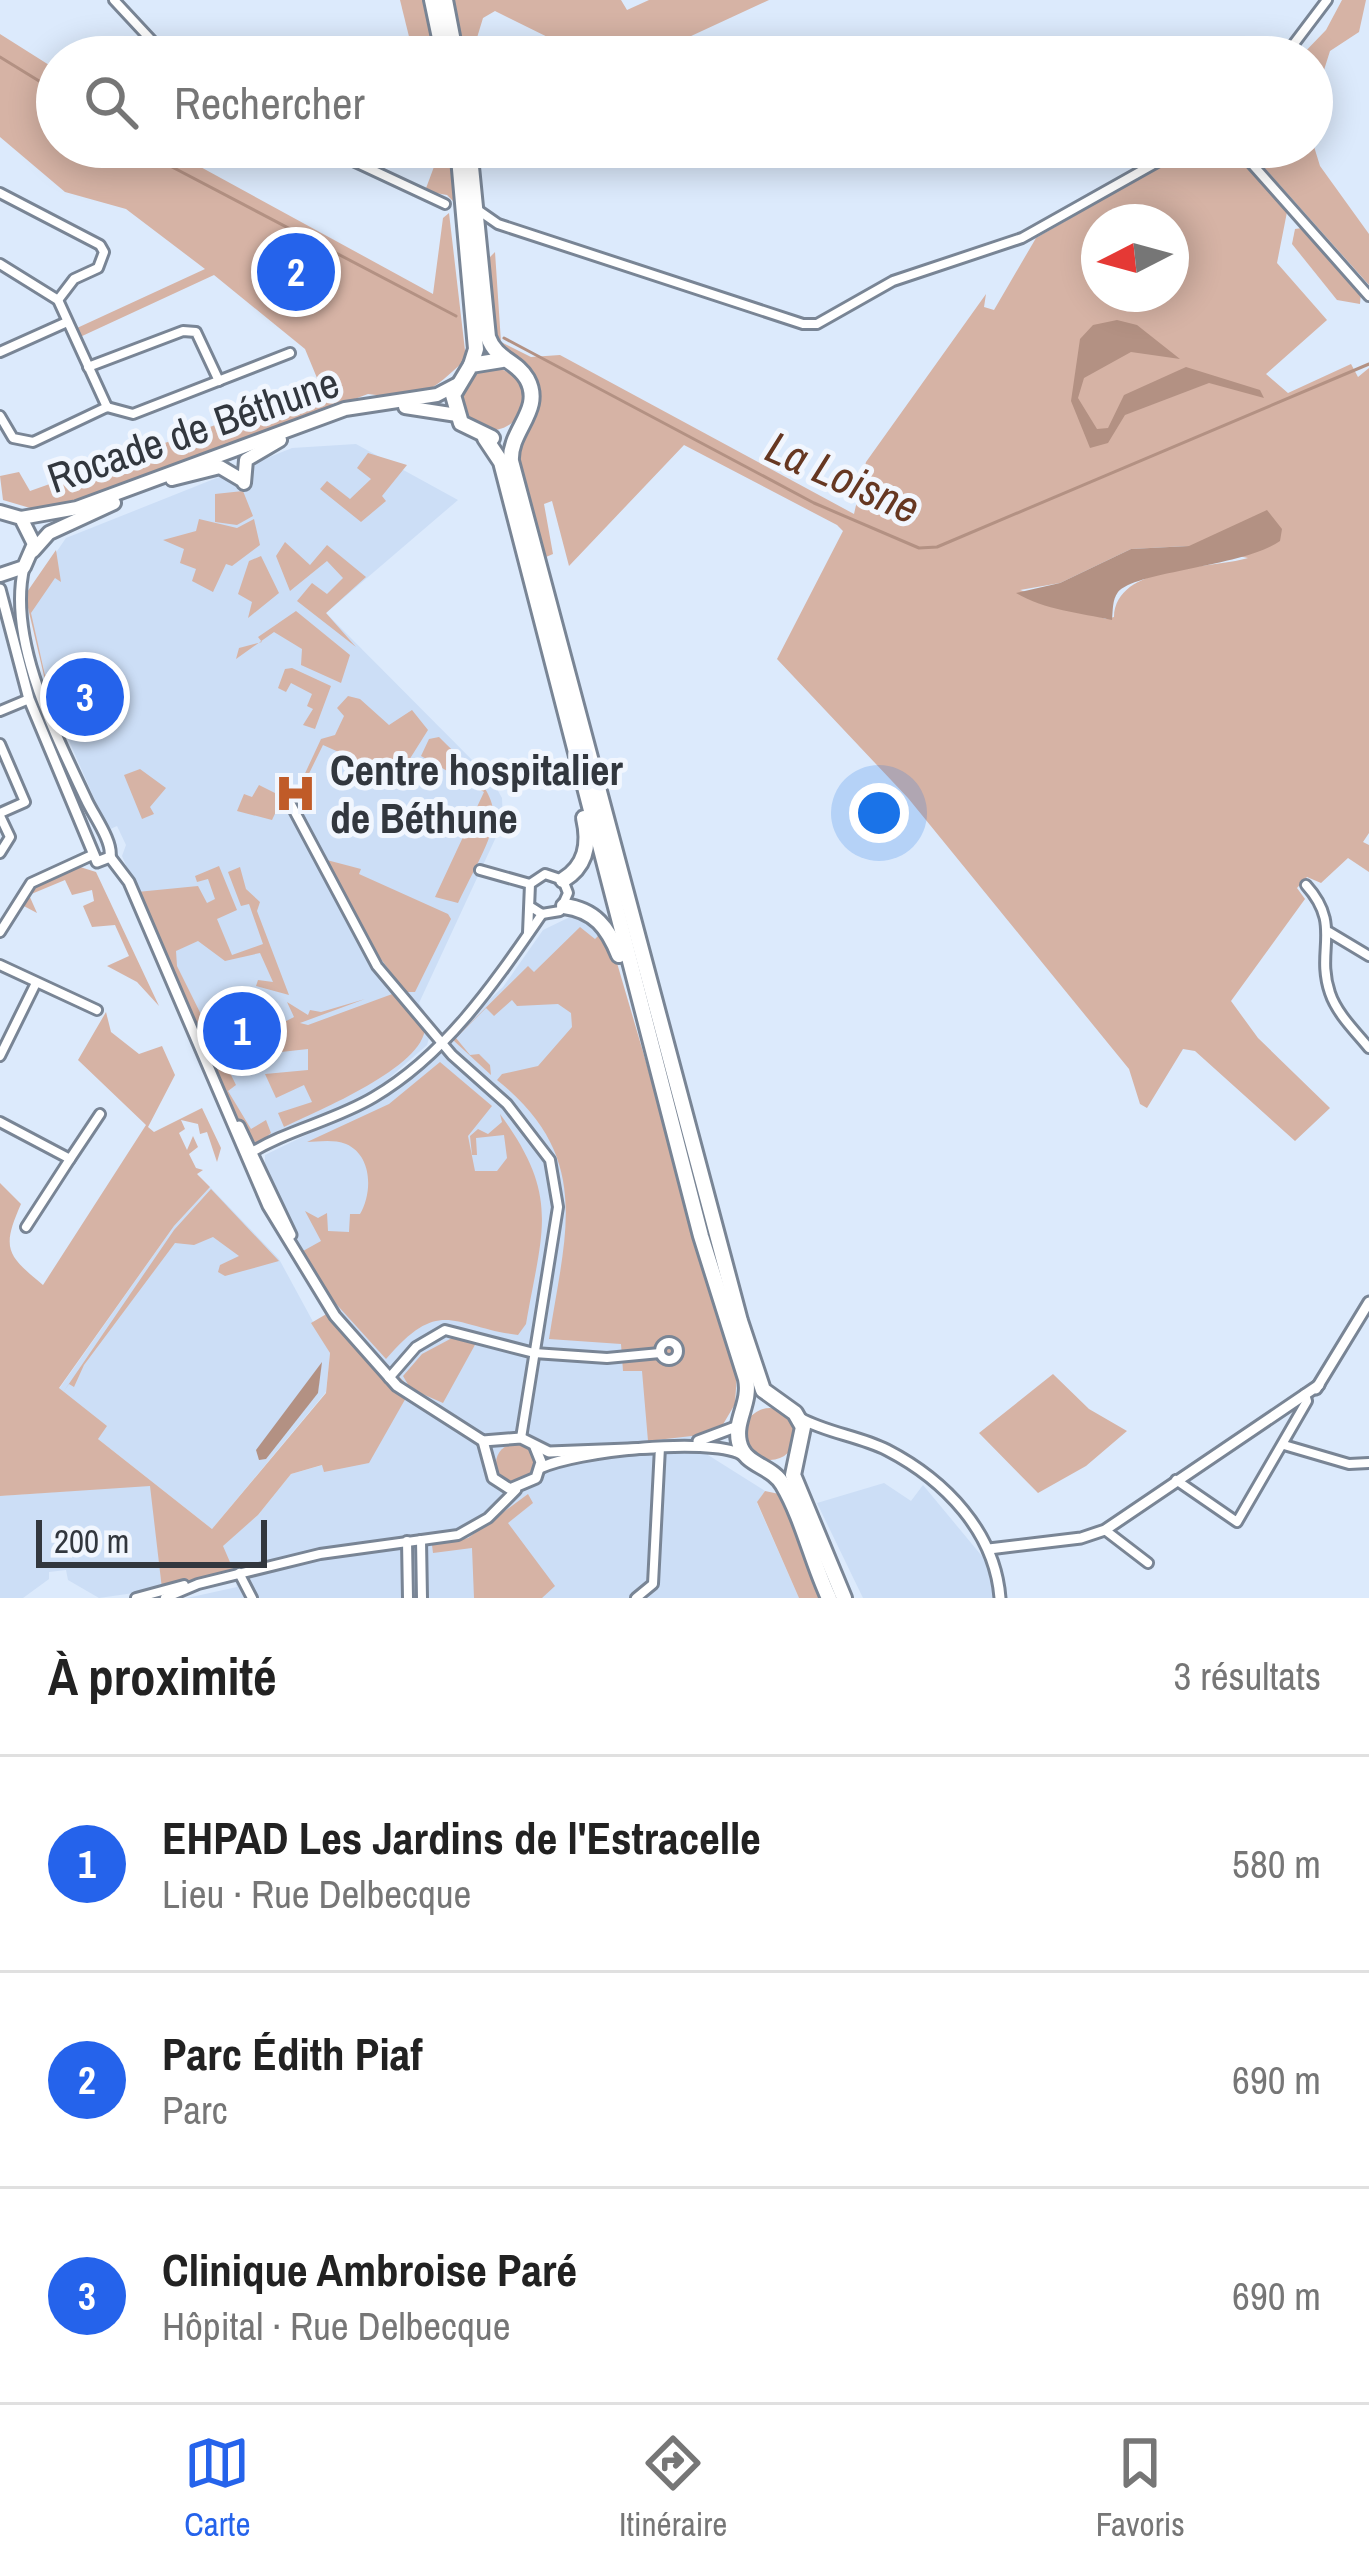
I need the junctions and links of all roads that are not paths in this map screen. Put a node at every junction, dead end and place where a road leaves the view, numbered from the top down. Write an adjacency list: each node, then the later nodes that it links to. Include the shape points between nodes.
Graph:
1 (114, 0): 5 (street)
2 (432, 0): 6 (highway)
3 (445, 0): 7 (highway)
4 (1328, 0): 8 (street)
5 (147, 36)
6 (440, 36)
7 (452, 36)
8 (1300, 36)
9 (368, 168): 15 (street)
10 (460, 168): 26 (highway, via 475,329)
11 (471, 168): 16 (highway)
12 (1147, 168): 17 (street, via 1022,238 893,281 817,324)
13 (1256, 168): 20 (street)
14 (0, 193): 21 (street, via 100,245 98,268 74,279)
15 (445, 204)
16 (475, 208): 17 (street); 18 (highway)
17 (498, 224): 18 (street)
18 (477, 237): 25 (highway, via 488,337)
19 (0, 264): 21 (street)
20 (1369, 296)
21 (58, 300): 22 (street)
22 (67, 322): 23 (street); 27 (street)
23 (0, 352)
24 (290, 353): 28 (street)
25 (502, 360): 26 (highway); 33 (highway, via 524,374 532,397)
26 (471, 365): 29 (highway)
27 (88, 367): 28 (street, via 183,331 203,340); 30 (street)
28 (219, 381): 30 (street, via 133,414)
29 (455, 385): 31 (highway); 38 (main road, Rocade de Béthune, via 345,409 77,508)
30 (107, 406): 32 (street, via 33,442 14,439)
31 (457, 415): 34 (main road, Rocade de Béthune, via 423,406 376,409); 35 (highway)
32 (0, 416)
33 (516, 430): 35 (highway); 81 (highway, via 511,461 672,1079 755,1368)
34 (297, 431): 36 (main road, Rocade de Béthune); 36 (main road, via 255,451 244,464 244,483 220,467)
35 (485, 438): 46 (highway, via 501,462)
36 (172, 479): 39 (main road, Rocade de Béthune, via 72,521)
37 (0, 511): 38 (main road)
38 (21, 518): 39 (main road)
39 (33, 551): 40 (main road)
40 (24, 567): 41 (main road); 49 (street, via 18,599 38,681)
41 (0, 575)
42 (0, 589): 43 (street)
43 (29, 700): 44 (street); 50 (street)
44 (0, 711)
45 (0, 743): 48 (street, via 25,802)
46 (576, 760): 54 (highway, via 585,854); 67 (highway)
47 (288, 799): 68 (street, via 362,944)
48 (0, 814): 51 (street, via 10,836)
49 (104, 839): 50 (street); 52 (street)
50 (90, 851): 52 (street, via 101,862); 60 (street, via 32,883)
51 (0, 853)
52 (110, 857): 73 (street, via 128,880)
53 (479, 870): 56 (street)
54 (562, 880): 56 (street, via 545,874); 57 (street)
55 (1306, 885): 61 (street, via 1324,905)
56 (528, 888): 58 (street)
57 (564, 906): 59 (street); 67 (highway, via 592,914 612,937)
58 (531, 908): 59 (street); 62 (street)
59 (542, 914): 62 (street)
60 (0, 932)
61 (1328, 932): 63 (street); 69 (street, via 1329,992)
62 (528, 934): 68 (street, via 496,984)
63 (1369, 956)
64 (0, 965): 65 (street)
65 (36, 982): 66 (street); 70 (street)
66 (97, 1010)
67 (649, 1036): 83 (highway, via 746,1379)
68 (442, 1042): 73 (street, via 371,1099); 77 (street, via 507,1104 554,1172 558,1207)
69 (1369, 1048)
70 (0, 1055)
71 (100, 1114): 74 (street)
72 (0, 1122): 74 (street)
73 (249, 1154): 79 (street, via 335,1316)
74 (70, 1159): 75 (street)
75 (26, 1227)
76 (1369, 1302): 80 (street)
77 (534, 1353): 78 (street); 79 (street, via 446,1330 416,1347); 85 (street)
78 (660, 1353)
79 (389, 1378): 87 (street)
80 (1306, 1397): 89 (street); 98 (street)
81 (780, 1403): 82 (highway); 83 (highway, via 762,1403)
82 (799, 1418): 84 (street); 92 (highway)
83 (743, 1419): 88 (street); 93 (highway)
84 (829, 1430): 92 (street); 105 (street, via 919,1470)
85 (520, 1438): 86 (street); 90 (street)
86 (504, 1439): 87 (street); 94 (street)
87 (483, 1441): 94 (street)
88 (693, 1443): 91 (street); 93 (street)
89 (1284, 1445): 95 (street); 98 (street, via 1237,1522)
90 (535, 1448): 91 (street); 96 (street)
91 (657, 1448): 96 (street); 109 (street)
92 (799, 1451): 97 (highway); 118 (highway, via 794,1475)
93 (746, 1456): 97 (highway)
94 (489, 1458): 99 (street)
95 (1369, 1463)
96 (540, 1468): 100 (street)
97 (768, 1468): 117 (highway, via 785,1488)
98 (1176, 1480): 102 (street)
99 (498, 1483): 100 (street); 101 (street)
100 (517, 1490): 101 (street)
101 (497, 1507): 103 (street, via 464,1533)
102 (1105, 1529): 105 (street); 106 (street)
103 (421, 1539): 104 (street); 114 (street)
104 (407, 1541): 107 (street); 113 (street)
105 (989, 1549): 119 (street)
106 (1148, 1563)
107 (239, 1573): 108 (street); 112 (street)
108 (197, 1584): 110 (street); 111 (street)
109 (653, 1584): 115 (street); 116 (street)
110 (136, 1598)
111 (165, 1598)
112 (252, 1598)
113 (408, 1598)
114 (422, 1598)
115 (636, 1598)
116 (663, 1598)
117 (829, 1598)
118 (844, 1598)
119 (1000, 1598)

